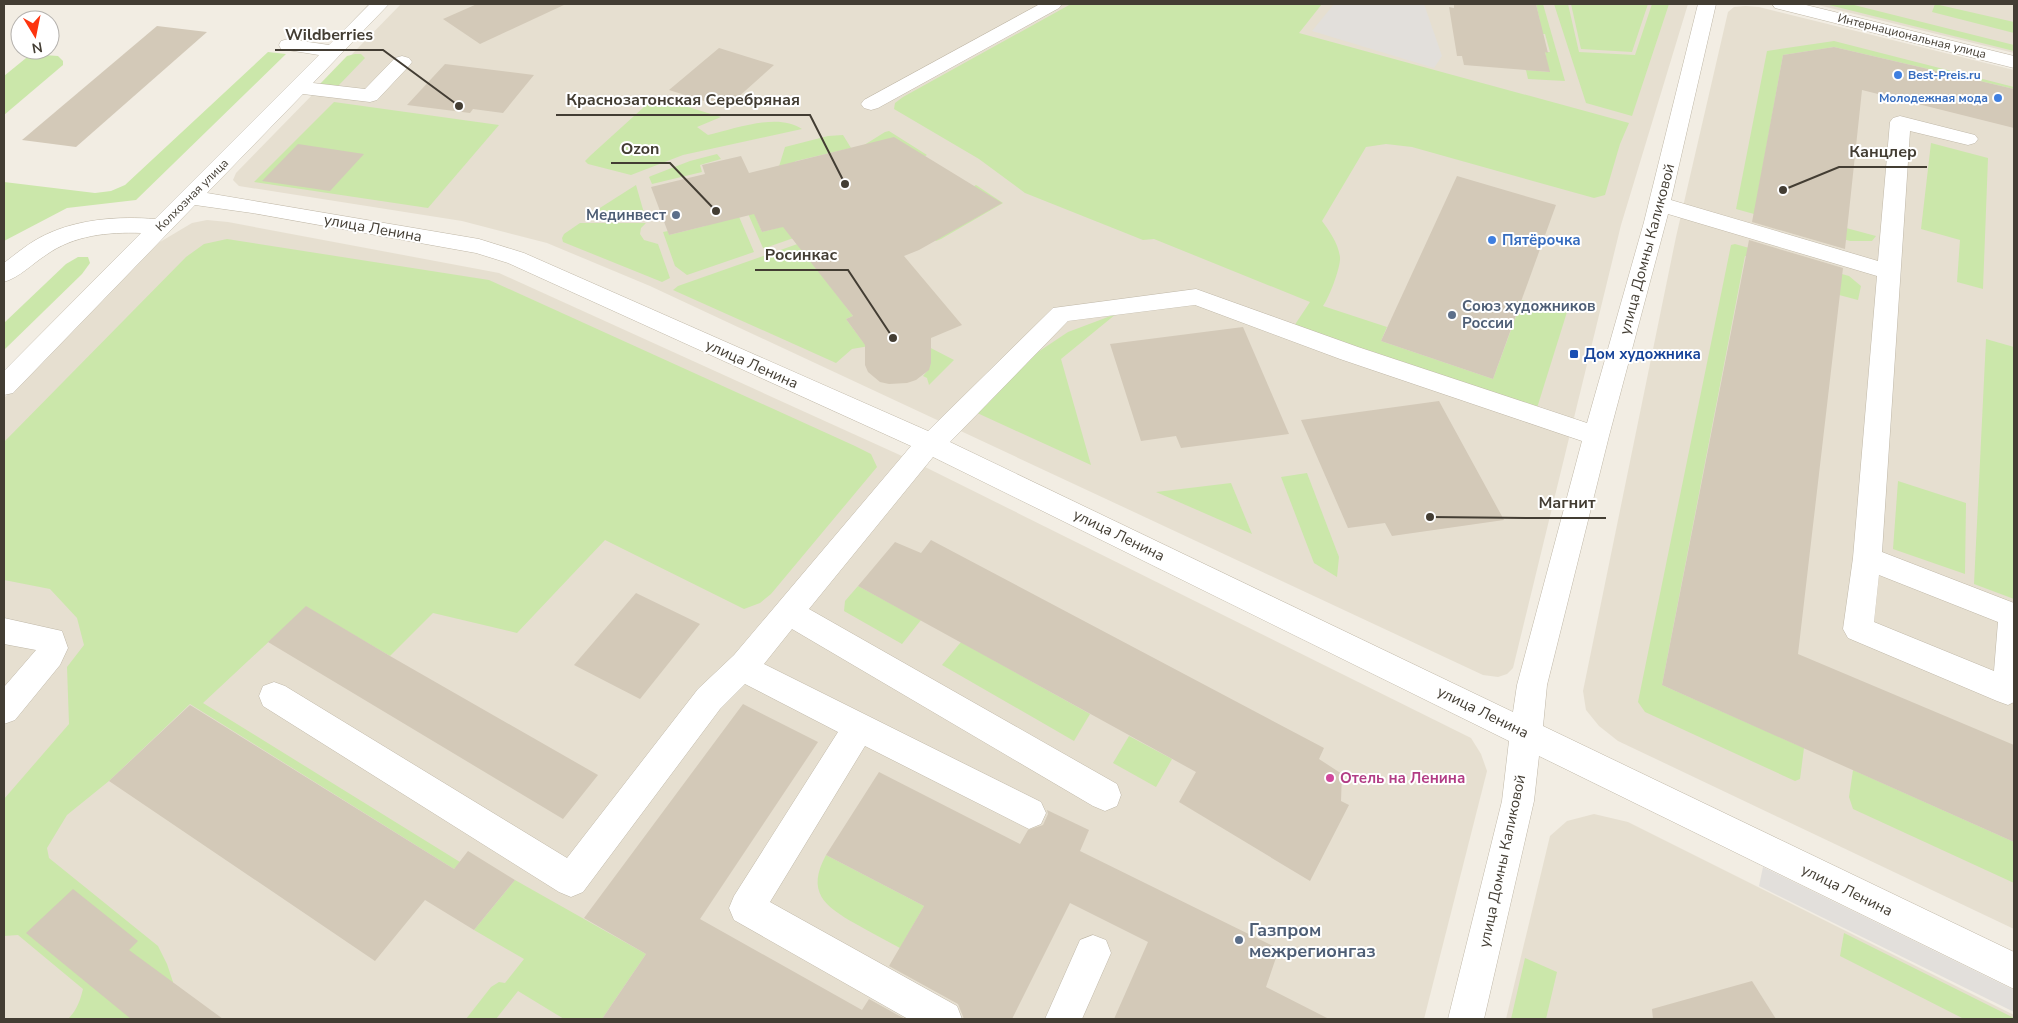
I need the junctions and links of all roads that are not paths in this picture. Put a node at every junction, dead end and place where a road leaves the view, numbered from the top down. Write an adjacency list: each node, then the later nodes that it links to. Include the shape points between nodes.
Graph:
1 (380, 4): 6 (street, Колхозная улица)
2 (1707, 4): 13 (street, улица Домны Каликовой)
3 (1781, 4): 8 (street, Интернациональная улица)
4 (1039, 6): 10 (street)
5 (288, 45): 6 (street)
6 (334, 50): 9 (street, Колхозная улица)
7 (402, 62): 9 (street, via 370,96)
8 (2014, 62)
9 (298, 87): 12 (street, Колхозная улица)
10 (871, 104)
11 (1968, 139): 15 (street, via 1900,122)
12 (189, 197): 14 (street, Колхозная улица); 19 (street, улица Ленина, via 479,246 505,254)
13 (1659, 204): 15 (street); 18 (street, улица Домны Каликовой)
14 (160, 227): 16 (street, via 135,224 97,228 57,238); 17 (street, Колхозная улица)
15 (1890, 272): 20 (street)
16 (4, 274)
17 (4, 386)
18 (1596, 436): 19 (street, via 1349,353 1196,297 1061,314); 27 (street, улица Домны Каликовой, via 1532,685)
19 (931, 444): 21 (street); 27 (street, улица Ленина)
20 (1866, 558): 20 (street, via 2013,615 2008,691 1858,630)
21 (789, 612): 23 (street); 28 (street)
22 (4, 631): 25 (street, via 51,640 53,648)
23 (742, 668): 24 (street, via 709,699 571,880); 26 (street)
24 (274, 696)
25 (4, 710)
26 (859, 727): 29 (street); 32 (street, via 746,908)
27 (1526, 733): 31 (street, улица Ленина); 34 (street, улица Домны Каликовой, via 1518,801)
28 (1105, 795)
29 (1029, 813)
30 (1093, 953): 33 (street)
31 (2014, 971)
32 (944, 1019)
33 (1063, 1019)
34 (1466, 1019)

